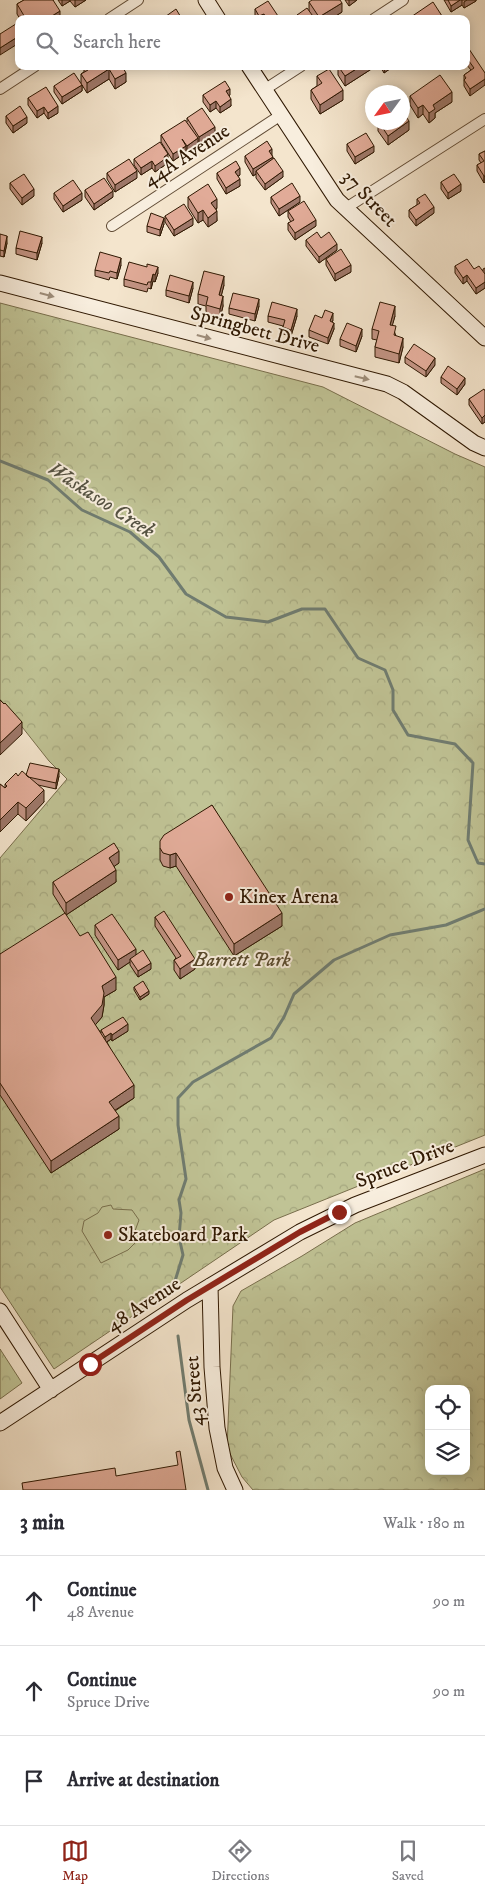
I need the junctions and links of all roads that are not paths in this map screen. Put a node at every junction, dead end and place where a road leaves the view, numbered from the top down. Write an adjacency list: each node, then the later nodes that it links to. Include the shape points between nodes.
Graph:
1 (138, 0): 4 (street)
2 (206, 0): 5 (street)
3 (403, 0): 6 (street)
4 (115, 15)
5 (215, 15)
6 (380, 15)
7 (29, 70): 10 (street)
8 (252, 70): 11 (street, 37 Street)
9 (295, 70): 11 (street)
10 (0, 89)
11 (264, 90): 12 (street, 37 Street)
12 (281, 115): 14 (street, 37 Street, via 329,189); 15 (street, 44A Avenue)
13 (485, 119): 14 (street)
14 (346, 208): 17 (street, 37 Street)
15 (112, 226)
16 (0, 283): 18 (street, Springbett Drive, one-way to 18, via 387,384)
17 (482, 330)
18 (485, 448)
19 (485, 1155): 20 (street, Spruce Drive, via 319,1221)
20 (210, 1286): 22 (street, 48 Avenue); 24 (street, 43 Street, via 217,1428 225,1468)
21 (0, 1311): 22 (street)
22 (51, 1390): 23 (street, 48 Avenue)
23 (0, 1423)
24 (235, 1490)

